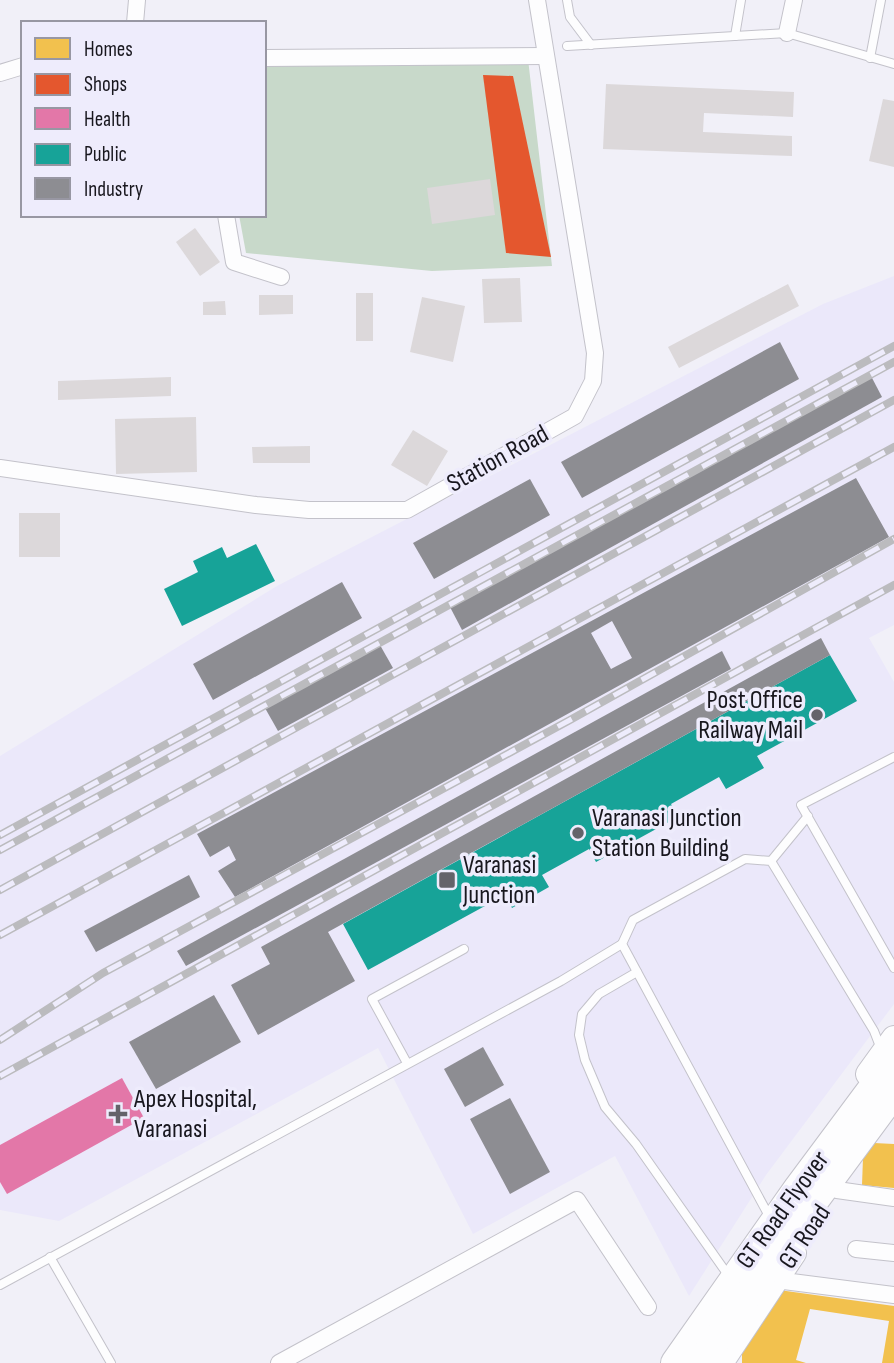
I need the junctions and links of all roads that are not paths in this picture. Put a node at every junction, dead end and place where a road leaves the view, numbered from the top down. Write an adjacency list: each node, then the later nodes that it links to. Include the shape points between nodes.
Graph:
1 (137, 0): 7 (street)
2 (537, 0): 12 (street, Station Road)
3 (567, 0): 10 (lane, via 570,17)
4 (741, 0): 9 (lane)
5 (793, 0): 8 (street)
6 (881, 0): 14 (lane)
7 (135, 21)
8 (787, 33): 9 (lane); 14 (lane)
9 (735, 36): 10 (lane)
10 (591, 45): 11 (lane)
11 (567, 46)
12 (544, 56): 13 (street); 20 (street, Station Road, via 595,353 593,382 575,416 407,510 256,505)
13 (266, 58)
14 (870, 58): 15 (lane)
15 (894, 64)
16 (21, 67): 17 (street)
17 (0, 73)
18 (226, 217): 19 (street, via 234,262)
19 (281, 277)
20 (0, 468)
21 (894, 757): 22 (lane, via 801,805)
22 (808, 816): 23 (lane); 26 (lane)
23 (771, 861): 24 (lane, via 745,859 633,920); 28 (lane)
24 (622, 944): 27 (lane); 29 (lane)
25 (464, 949): 29 (lane, via 372,999)
26 (894, 968)
27 (637, 972): 34 (lane); 38 (lane, via 599,994 582,1014 579,1035 585,1060 605,1107)
28 (890, 1050): 34 (main road, GT Road); 46 (highway, GT Road Flyover)
29 (407, 1063): 37 (lane)
30 (894, 1093): 47 (highway, GT Road Flyover)
31 (894, 1114): 32 (main road, GT Road)
32 (837, 1190): 33 (street); 39 (main road, GT Road)
33 (894, 1198)
34 (769, 1216): 38 (main road, GT Road)
35 (856, 1249): 36 (street)
36 (894, 1253)
37 (50, 1257): 40 (lane); 43 (lane)
38 (728, 1275): 45 (main road, GT Road)
39 (776, 1280): 41 (street); 48 (main road, GT Road)
40 (0, 1284)
41 (894, 1295)
42 (648, 1307): 44 (street, via 577,1200)
43 (111, 1363)
44 (279, 1363)
45 (663, 1363)
46 (675, 1363)
47 (701, 1363)
48 (721, 1363)

